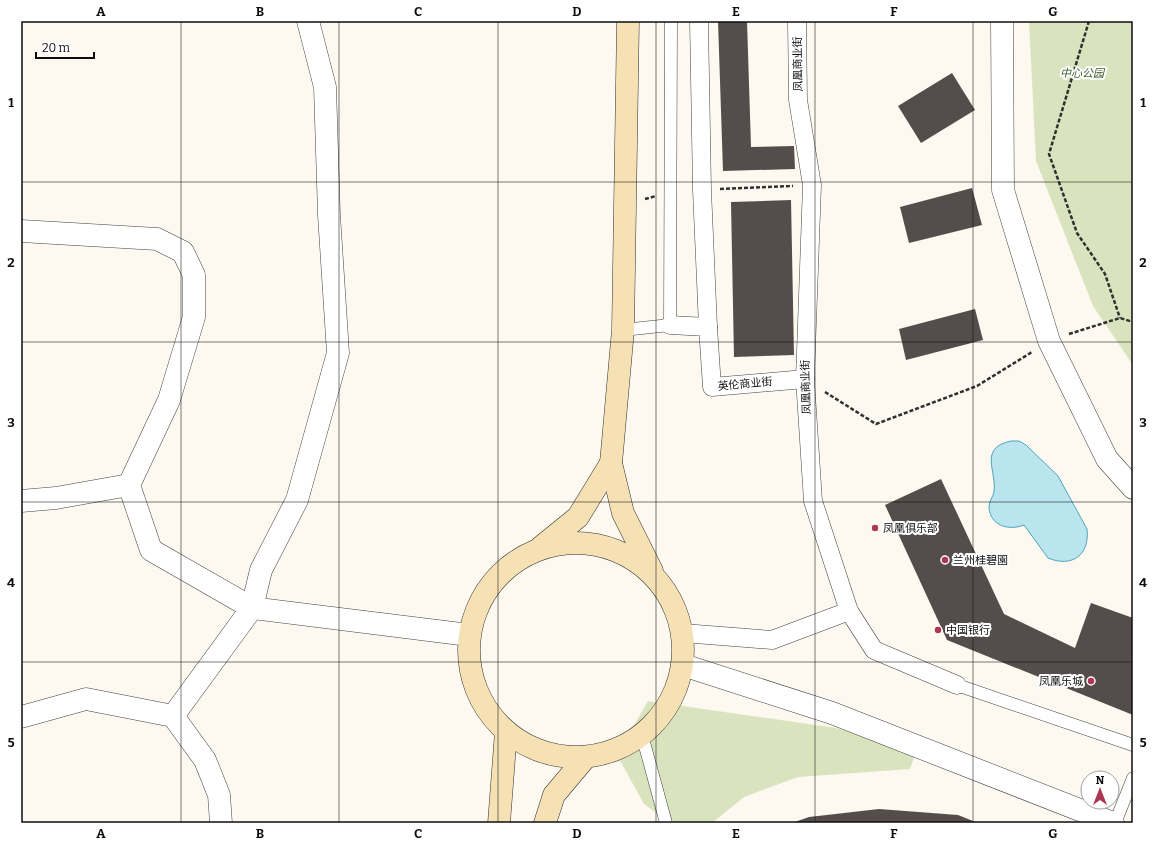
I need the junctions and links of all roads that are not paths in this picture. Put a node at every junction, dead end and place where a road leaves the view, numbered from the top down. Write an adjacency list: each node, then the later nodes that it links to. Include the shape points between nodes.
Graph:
1 (308, 21): 18 (street, via 325,87 329,214 338,353 297,500 261,570)
2 (628, 21): 10 (main road)
3 (671, 21): 8 (lane)
4 (699, 21): 9 (street)
5 (797, 21): 11 (street, 凤凰商业街, via 798,100 812,185)
6 (1002, 21): 14 (street, via 1003,190 1049,341 1107,459)
7 (21, 231): 13 (street, via 157,239 183,252 194,275 194,316 169,400)
8 (670, 325): 9 (street); 10 (lane)
9 (708, 327): 11 (street, 英伦商业街, via 712,387)
10 (623, 330): 12 (main road)
11 (804, 379): 19 (street, 凤凰商业街, via 813,501)
12 (611, 463): 16 (main road, via 578,517); 17 (main road, via 623,513)
13 (129, 485): 15 (street, via 63,497); 18 (street, via 151,550)
14 (1133, 488)
15 (21, 501)
16 (537, 550): 17 (main road, via 568,543 599,545 629,556); 21 (main road, via 512,564 491,584 477,608)
17 (654, 576): 20 (main road, via 673,602)
18 (252, 608): 21 (street); 24 (street)
19 (849, 612): 20 (street, via 772,640); 23 (street, 凤凰商业街, via 874,650)
20 (683, 632): 22 (main road)
21 (469, 635): 26 (main road, via 469,662 475,688 488,712)
22 (683, 665): 27 (main road, via 670,704); 35 (street, via 832,713)
23 (957, 685): 28 (lane)
24 (173, 716): 25 (street, via 86,699); 31 (street, via 205,760 219,795)
25 (21, 717)
26 (506, 732): 29 (main road, via 543,753); 32 (main road)
27 (642, 736): 29 (main road, via 615,750); 34 (lane)
28 (1133, 745)
29 (586, 758): 33 (main road, via 554,795)
30 (1133, 778): 35 (lane)
31 (221, 823)
32 (499, 823)
33 (546, 823)
34 (666, 823)
35 (1114, 823)

